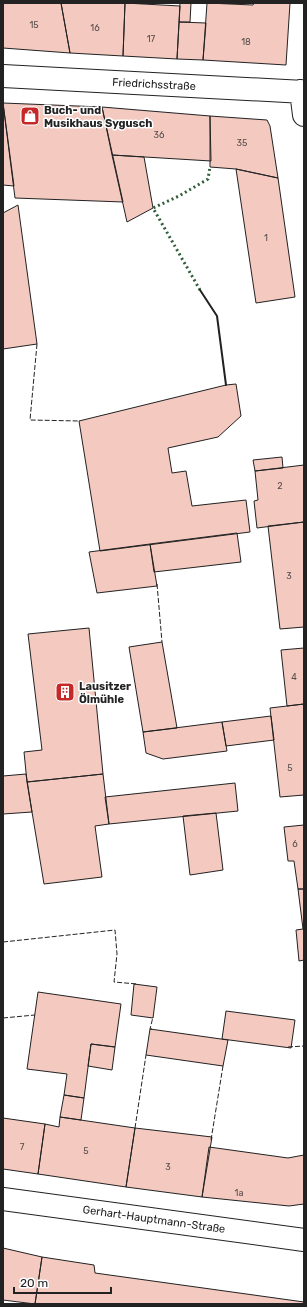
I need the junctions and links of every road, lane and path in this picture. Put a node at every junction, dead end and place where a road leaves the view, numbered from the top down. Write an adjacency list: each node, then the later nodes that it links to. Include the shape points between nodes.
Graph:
1 (3, 76): 2 (street, Friedrichsstraße)
2 (302, 92): 3 (street)
3 (304, 115)
4 (3, 1199): 5 (street, Gerhart-Hauptmann-Straße)
5 (304, 1240)

